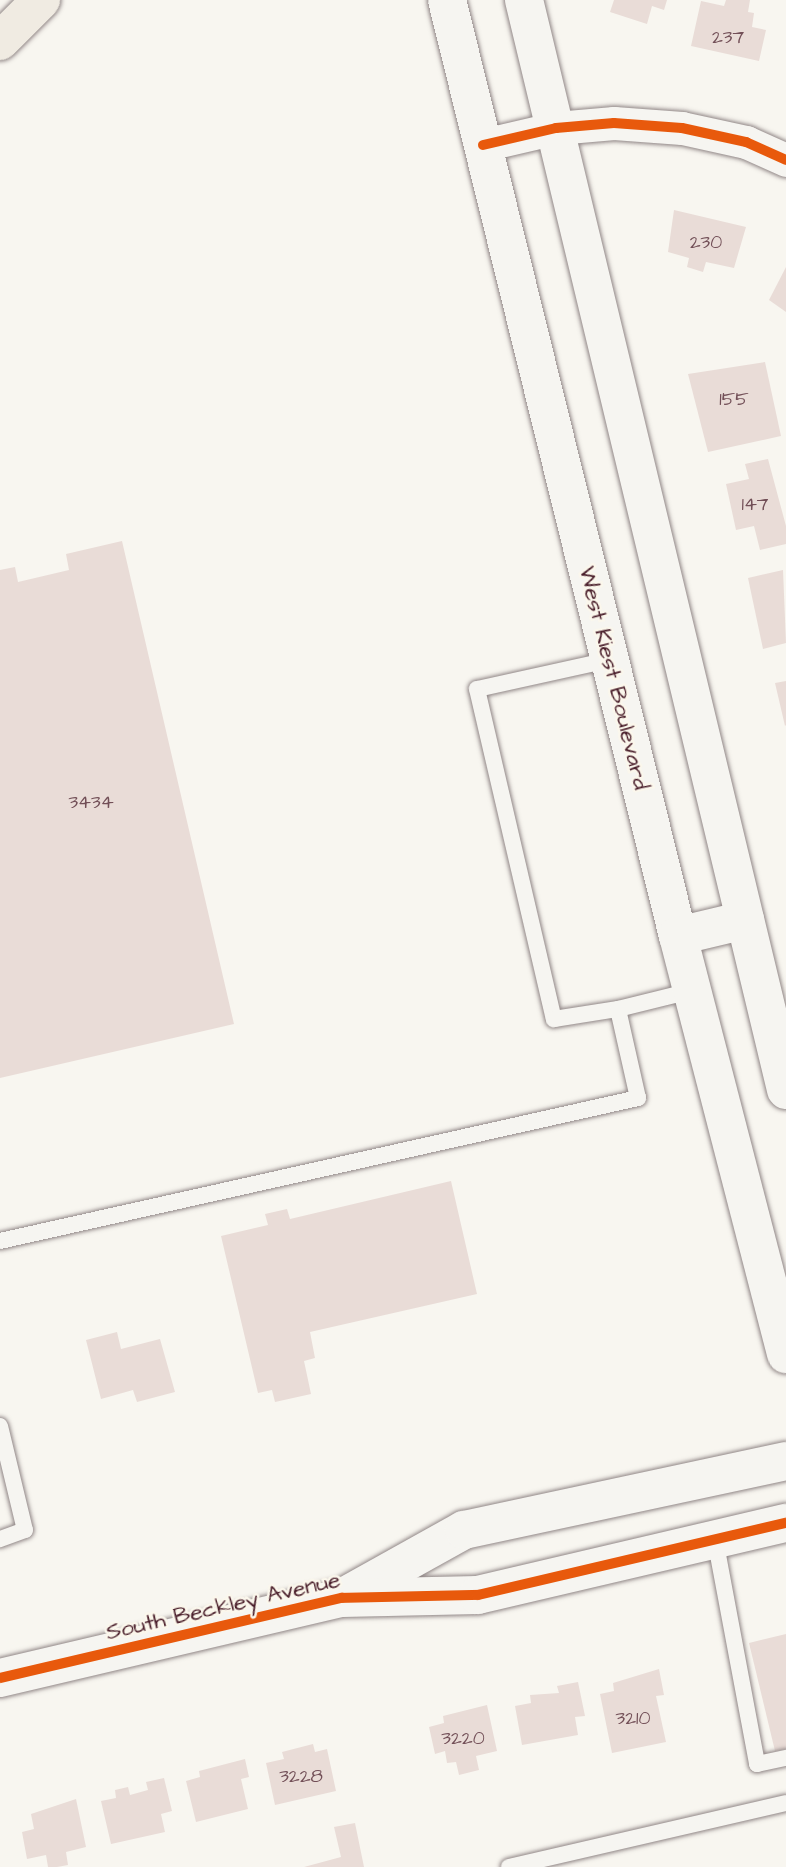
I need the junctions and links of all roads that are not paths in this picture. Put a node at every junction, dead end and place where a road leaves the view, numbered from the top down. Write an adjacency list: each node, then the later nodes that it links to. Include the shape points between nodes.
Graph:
1 (41, 0): 4 (highway)
2 (447, 0): 6 (main road, West Kiest Boulevard)
3 (524, 0): 5 (main road)
4 (0, 41)
5 (556, 128): 6 (street); 7 (street, via 614,123 682,128 746,142); 9 (main road)
6 (483, 145): 8 (main road, West Kiest Boulevard)
7 (786, 160)
8 (609, 660): 10 (main road, West Kiest Boulevard); 12 (lane, via 477,689 554,1019)
9 (745, 920): 10 (main road); 13 (main road)
10 (678, 936): 11 (main road, West Kiest Boulevard)
11 (691, 991): 12 (lane); 15 (main road, West Kiest Boulevard)
12 (618, 1009): 14 (lane, via 638,1098)
13 (786, 1090)
14 (0, 1241)
15 (786, 1354)
16 (0, 1426): 19 (lane, via 24,1530)
17 (786, 1461): 21 (main road, South Beckley Avenue, via 464,1530)
18 (786, 1523): 20 (main road, South Beckley Avenue)
19 (0, 1539)
20 (715, 1539): 21 (main road, South Beckley Avenue, via 478,1595); 23 (lane, via 757,1764)
21 (342, 1598): 22 (main road, South Beckley Avenue)
22 (0, 1678)
23 (786, 1758)
24 (786, 1803): 25 (lane)
25 (509, 1867)

